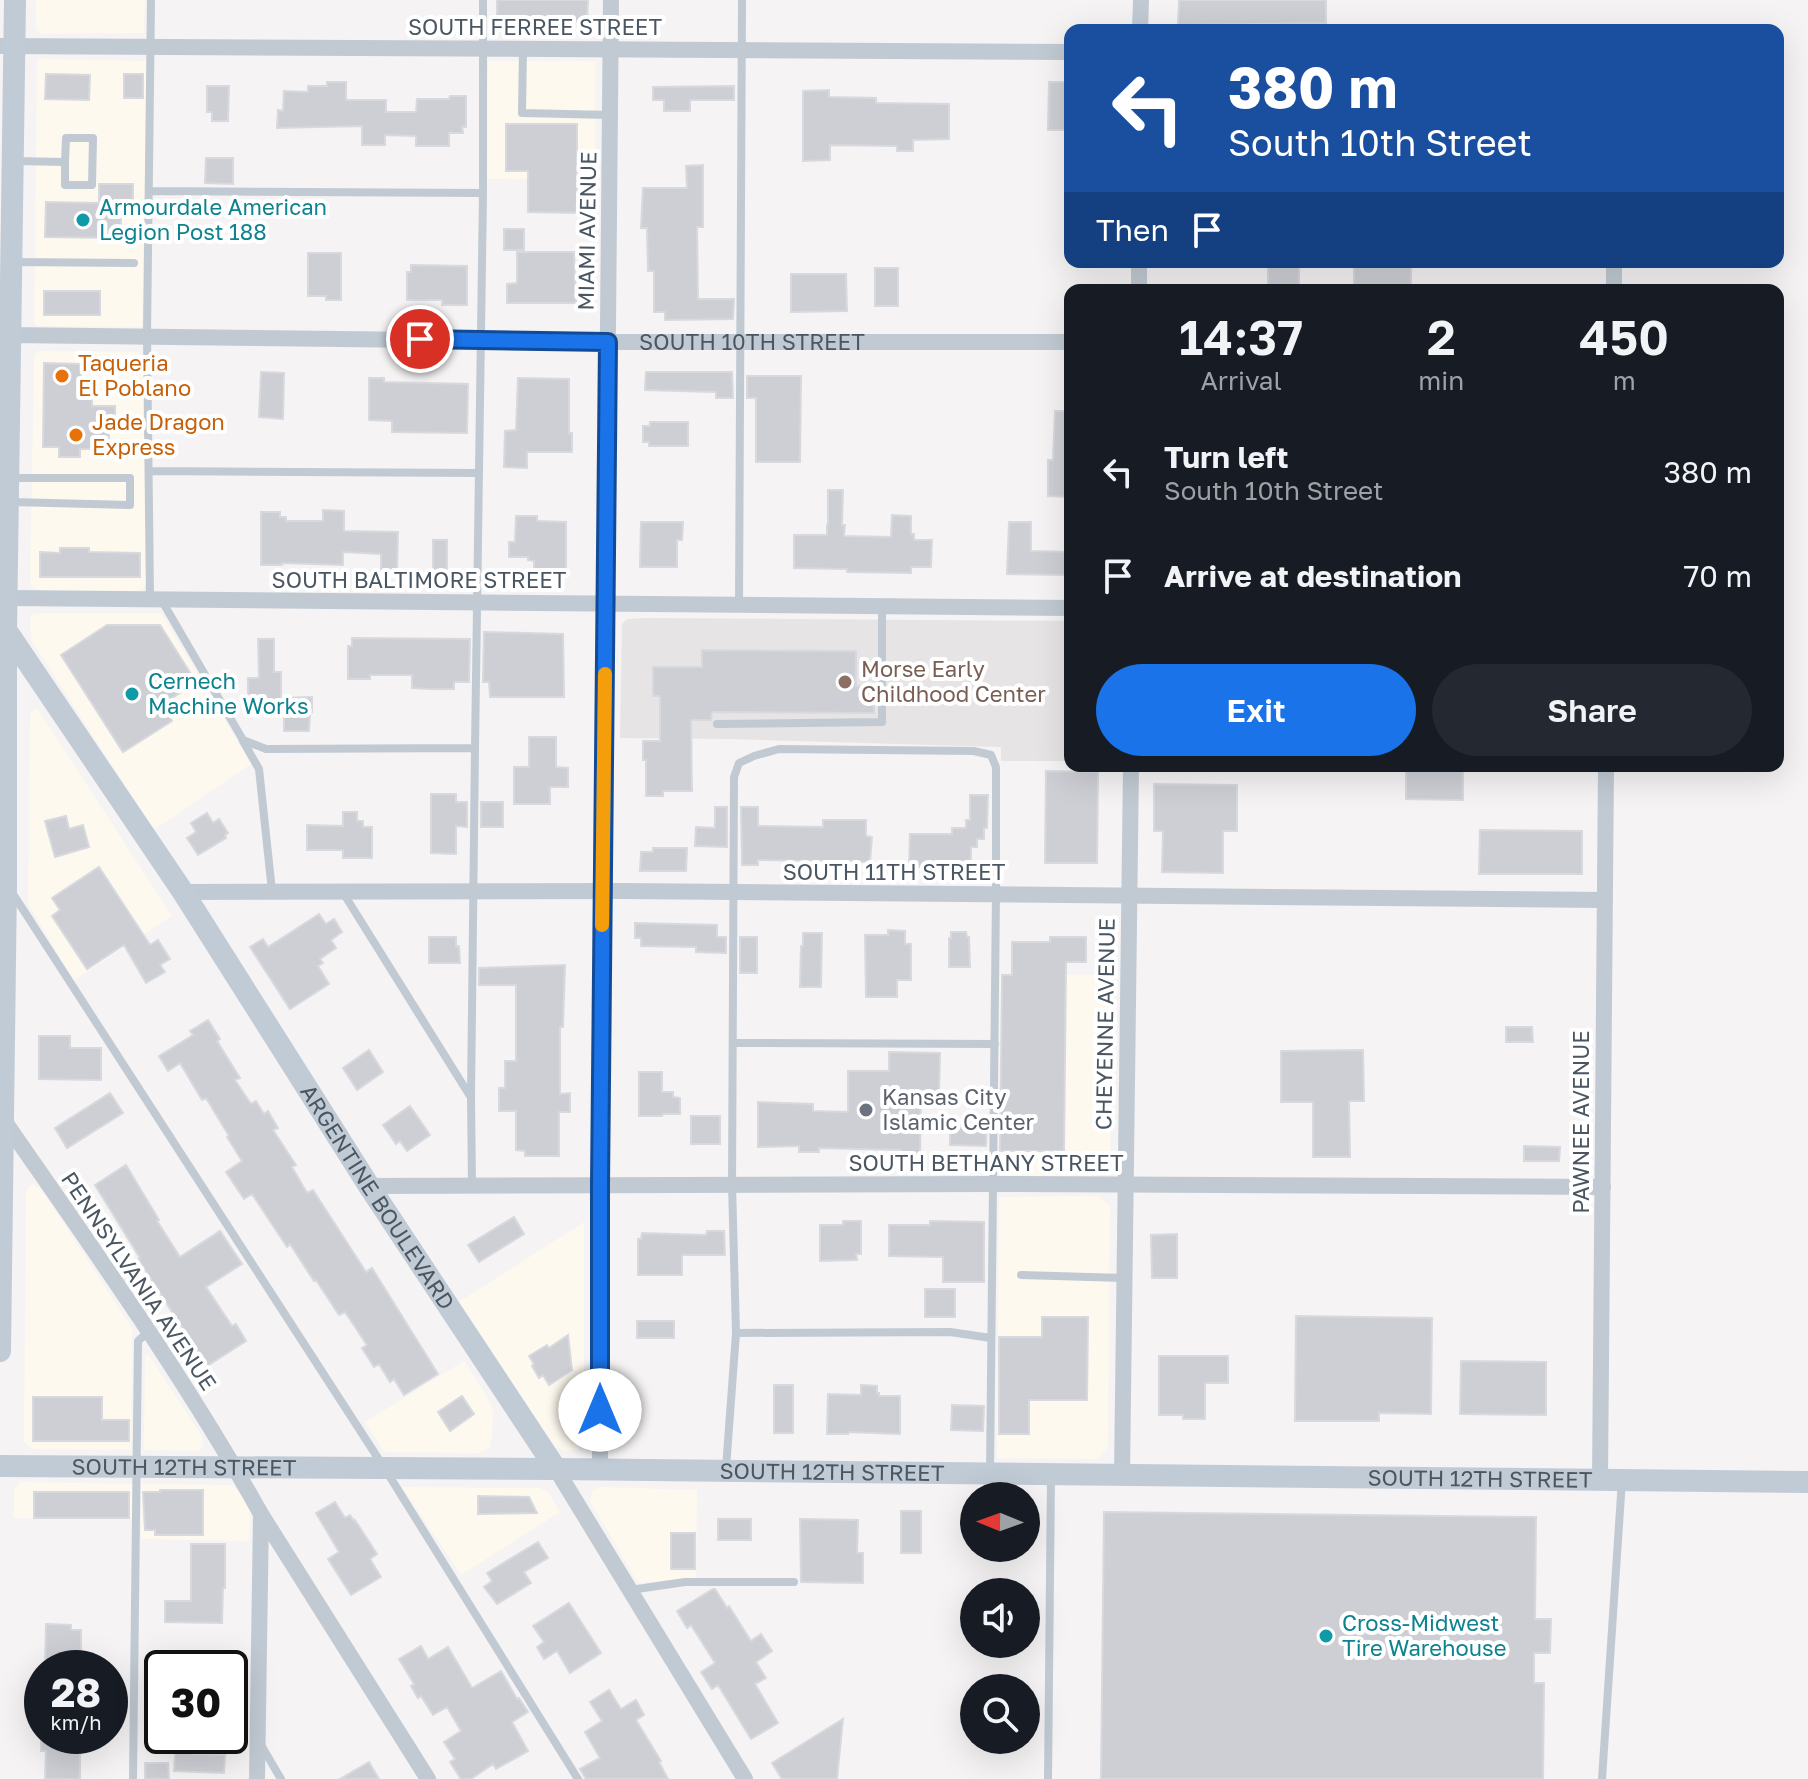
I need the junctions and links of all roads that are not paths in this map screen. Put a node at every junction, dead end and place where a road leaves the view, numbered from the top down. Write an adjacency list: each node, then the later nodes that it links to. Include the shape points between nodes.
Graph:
1 (15, 0): 8 (street)
2 (151, 0): 9 (lane)
3 (483, 0): 10 (lane)
4 (611, 0): 12 (street, MIAMI AVENUE)
5 (742, 0): 13 (lane)
6 (1141, 0): 7 (street)
7 (1140, 24)
8 (7, 46): 9 (street, SOUTH FERREE STREET); 16 (street)
9 (151, 46): 10 (street, SOUTH FERREE STREET); 18 (lane)
10 (483, 49): 11 (street, SOUTH FERREE STREET); 19 (lane)
11 (523, 49): 12 (street, SOUTH FERREE STREET); 15 (lane, via 522,113)
12 (610, 50): 13 (street, SOUTH FERREE STREET); 15 (street, MIAMI AVENUE)
13 (742, 51): 14 (street, SOUTH FERREE STREET); 26 (lane)
14 (1064, 52)
15 (610, 115): 25 (street, MIAMI AVENUE)
16 (13, 161): 17 (lane); 20 (street)
17 (65, 162): 17 (lane, via 66,138 93,138 92,185 65,185)
18 (149, 191): 19 (lane); 23 (lane)
19 (483, 193): 24 (lane)
20 (11, 262): 21 (lane); 22 (street)
21 (134, 263)
22 (5, 335): 23 (street, SOUTH 10TH STREET); 30 (street)
23 (147, 336): 24 (street, SOUTH 10TH STREET); 28 (lane)
24 (480, 340): 25 (street, SOUTH 10TH STREET); 29 (lane)
25 (608, 342): 26 (street, SOUTH 10TH STREET); 35 (street, MIAMI AVENUE)
26 (739, 342): 27 (street, SOUTH 10TH STREET); 36 (lane)
27 (1064, 342)
28 (150, 471): 29 (lane); 33 (lane)
29 (478, 473): 34 (lane)
30 (9, 478): 31 (street); 31 (lane, via 130,478 130,505)
31 (9, 502): 32 (street)
32 (8, 598): 33 (street, SOUTH BALTIMORE STREET); 39 (street)
33 (156, 600): 34 (street, SOUTH BALTIMORE STREET); 41 (lane)
34 (476, 602): 35 (street, SOUTH BALTIMORE STREET); 42 (lane)
35 (605, 603): 36 (street, SOUTH BALTIMORE STREET); 50 (street, MIAMI AVENUE)
36 (739, 605): 37 (street, SOUTH BALTIMORE STREET)
37 (882, 606): 38 (street, SOUTH BALTIMORE STREET); 40 (lane, via 882,722)
38 (1064, 608)
39 (3, 626): 47 (street); 51 (street, ARGENTINE BOULEVARD)
40 (717, 724)
41 (243, 740): 43 (lane); 44 (lane)
42 (475, 748): 43 (lane); 52 (lane)
43 (266, 749): 44 (lane)
44 (259, 769): 48 (lane)
45 (1131, 772): 55 (street, CHEYENNE AVENUE)
46 (1606, 772): 56 (street, PAWNEE AVENUE)
47 (6, 883): 57 (street); 78 (lane)
48 (272, 891): 49 (street, SOUTH 11TH STREET); 51 (street, SOUTH 11TH STREET)
49 (342, 891): 52 (street, SOUTH 11TH STREET); 60 (lane)
50 (603, 891): 52 (street, SOUTH 11TH STREET); 53 (street, SOUTH 11TH STREET); 64 (street, MIAMI AVENUE)
51 (183, 892): 66 (street, ARGENTINE BOULEVARD)
52 (473, 892): 60 (lane)
53 (734, 892): 54 (street, SOUTH 11TH STREET); 54 (lane, via 734,777 739,763 779,749 991,755 996,767); 58 (lane)
54 (996, 894): 55 (street, SOUTH 11TH STREET); 59 (lane)
55 (1129, 895): 56 (street, SOUTH 11TH STREET); 65 (street, CHEYENNE AVENUE)
56 (1605, 900): 68 (street, PAWNEE AVENUE)
57 (2, 978): 61 (street)
58 (733, 1043): 59 (lane); 62 (lane)
59 (995, 1044): 63 (lane)
60 (471, 1097): 67 (lane)
61 (3, 1119): 71 (street, PENNSYLVANIA AVENUE); 74 (street)
62 (732, 1184): 63 (street, SOUTH BETHANY STREET); 64 (street, SOUTH BETHANY STREET); 72 (lane)
63 (993, 1184): 65 (street, SOUTH BETHANY STREET); 73 (lane)
64 (600, 1185): 67 (street, SOUTH BETHANY STREET); 80 (street, MIAMI AVENUE)
65 (1124, 1185): 68 (street, SOUTH BETHANY STREET); 70 (street, CHEYENNE AVENUE)
66 (369, 1186): 67 (street, SOUTH BETHANY STREET); 79 (street, ARGENTINE BOULEVARD)
67 (472, 1186)
68 (1603, 1187): 85 (street, PAWNEE AVENUE)
69 (1021, 1275): 70 (lane)
70 (1123, 1278): 84 (street, CHEYENNE AVENUE)
71 (150, 1331): 76 (lane, via 138,1341); 77 (street, PENNSYLVANIA AVENUE)
72 (736, 1333): 73 (lane, via 950,1332); 81 (lane)
73 (991, 1338): 82 (lane)
74 (0, 1351)
75 (0, 1466): 76 (street, SOUTH 12TH STREET)
76 (138, 1468): 77 (street, SOUTH 12TH STREET); 91 (lane)
77 (235, 1468): 78 (street, SOUTH 12TH STREET); 87 (street, PENNSYLVANIA AVENUE)
78 (385, 1469): 79 (street, SOUTH 12TH STREET); 95 (lane)
79 (556, 1469): 80 (street, SOUTH 12TH STREET); 89 (street, ARGENTINE BOULEVARD)
80 (600, 1470): 81 (street, SOUTH 12TH STREET)
81 (726, 1471): 82 (street, SOUTH 12TH STREET)
82 (990, 1473): 83 (street, SOUTH 12TH STREET)
83 (1051, 1474): 84 (street, SOUTH 12TH STREET); 97 (lane)
84 (1122, 1475): 85 (street, SOUTH 12TH STREET)
85 (1611, 1479): 86 (street, SOUTH 12TH STREET); 98 (lane)
86 (1808, 1482)
87 (261, 1514): 90 (street); 94 (street)
88 (794, 1582): 89 (lane, via 685,1582)
89 (630, 1590): 96 (street, ARGENTINE BOULEVARD)
90 (258, 1740): 92 (street); 93 (lane)
91 (133, 1779)
92 (257, 1779)
93 (281, 1779)
94 (428, 1779)
95 (578, 1779)
96 (745, 1779)
97 (1048, 1779)
98 (1602, 1779)

